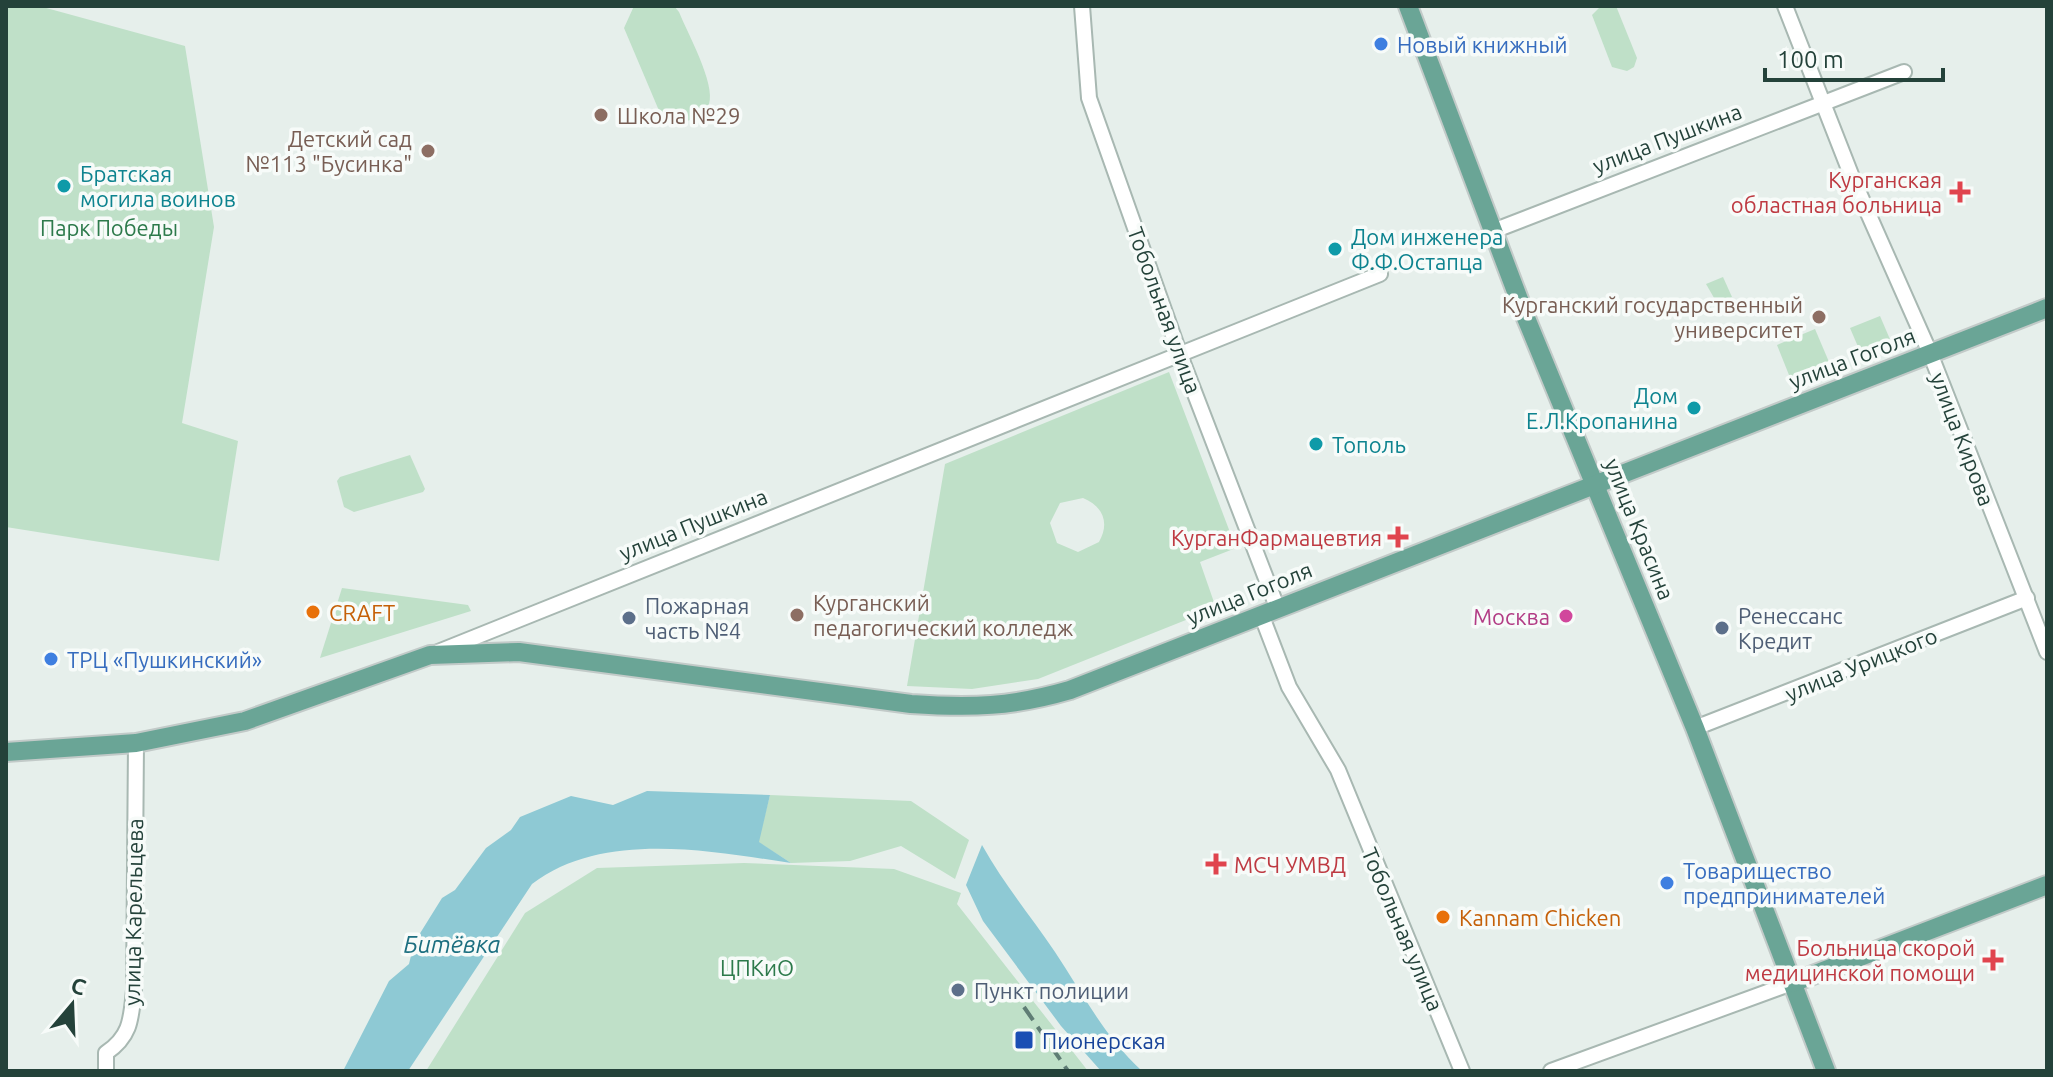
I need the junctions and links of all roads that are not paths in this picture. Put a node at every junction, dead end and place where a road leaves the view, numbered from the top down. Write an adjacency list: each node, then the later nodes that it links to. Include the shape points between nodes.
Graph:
1 (1082, 6): 10 (street, Тобольная улица, via 1089,98)
2 (1408, 6): 6 (main road, улица Красина)
3 (1785, 6): 5 (street, улица Кирова)
4 (1904, 72): 5 (street, улица Пушкина)
5 (1822, 103): 6 (street, улица Пушкина); 9 (street, улица Кирова)
6 (1493, 231): 11 (main road, улица Красина)
7 (1380, 274): 10 (street, улица Пушкина)
8 (2047, 308): 9 (main road, улица Гоголя)
9 (1930, 353): 11 (main road, улица Гоголя); 12 (street, улица Кирова)
10 (1180, 355): 13 (street, Тобольная улица); 15 (street, улица Пушкина)
11 (1595, 484): 13 (main road, улица Гоголя); 16 (main road, улица Красина)
12 (2027, 598): 14 (street, улица Кирова); 16 (street, улица Урицкого)
13 (1269, 611): 15 (main road, улица Гоголя, via 1070,690 1024,703 976,708 519,652); 22 (street, Тобольная улица, via 1289,687 1338,770)
14 (2047, 652)
15 (430, 655): 17 (main road, улица Пушкина, via 266,715)
16 (1695, 728): 20 (main road, улица Красина)
17 (136, 743): 18 (main road, улица Пушкина); 21 (street, улица Карельцева, via 131,1025 121,1043 106,1053)
18 (6, 752)
19 (2047, 885): 20 (main road)
20 (1792, 983): 23 (street); 24 (main road, улица Красина)
21 (106, 1071)
22 (1462, 1071)
23 (1551, 1071)
24 (1826, 1071)

